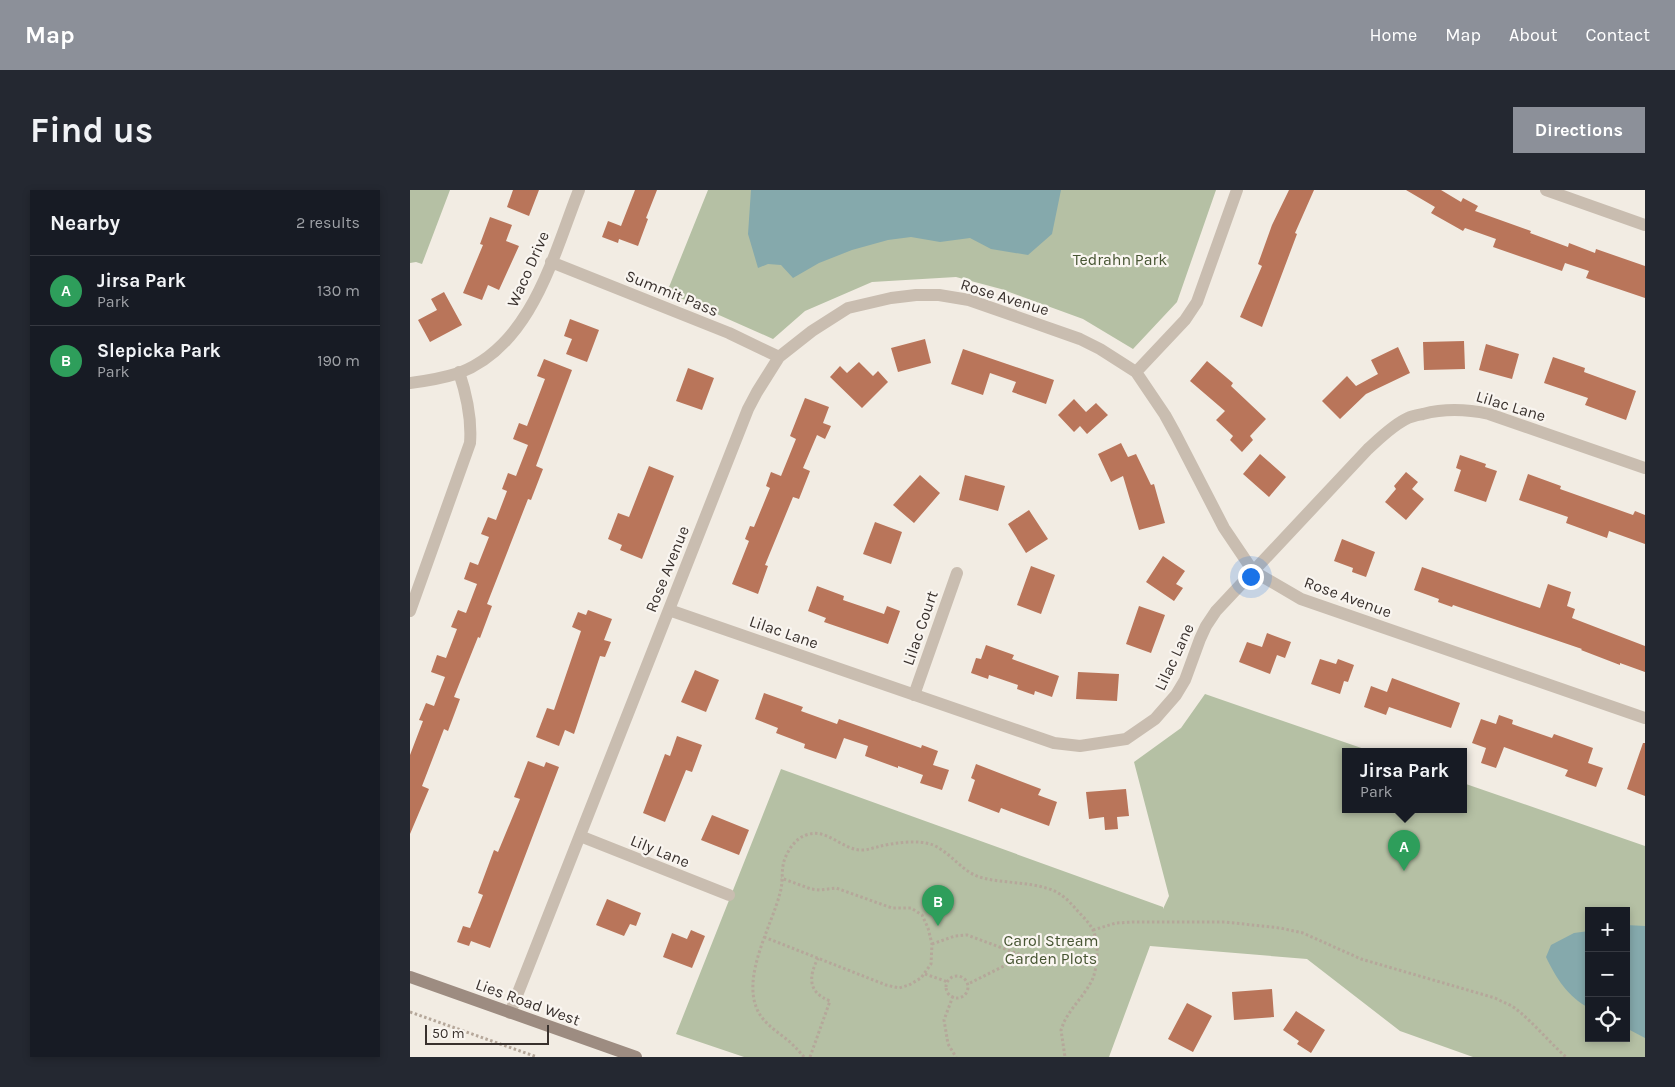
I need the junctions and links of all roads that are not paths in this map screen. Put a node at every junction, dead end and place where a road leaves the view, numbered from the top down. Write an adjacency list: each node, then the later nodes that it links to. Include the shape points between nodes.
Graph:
1 (579, 190): 5 (street, Waco Drive)
2 (1237, 190): 8 (street, via 1197,302 1185,320)
3 (1546, 190): 4 (street)
4 (1645, 224)
5 (552, 262): 6 (street, Summit Pass, via 729,333); 7 (street, Waco Drive, via 517,329 499,348)
6 (779, 357): 8 (street, Rose Avenue, via 848,308 890,298 939,295 969,300 1080,339); 14 (street, Rose Avenue, via 748,409)
7 (459, 372): 9 (street, Waco Drive); 13 (street, via 468,397 470,443)
8 (1136, 372): 11 (street, Rose Avenue, via 1172,428 1224,528)
9 (410, 383)
10 (1645, 468): 11 (street, Lilac Lane, via 1489,414 1459,408 1437,410 1408,418 1381,437)
11 (1253, 571): 15 (street, Lilac Lane, via 1206,626 1185,680 1170,704 1126,739 1080,746 1054,743); 16 (street, Rose Avenue, via 1309,602)
12 (957, 572): 15 (street, Lilac Court)
13 (410, 610)
14 (669, 610): 15 (street, Lilac Lane); 17 (street, Rose Avenue)
15 (914, 695)
16 (1645, 718)
17 (580, 836): 18 (street, Lily Lane); 20 (street, Rose Avenue)
18 (729, 895)
19 (410, 977): 20 (street, Lies Road West)
20 (510, 1013): 21 (street, Lies Road West)
21 (636, 1057)

